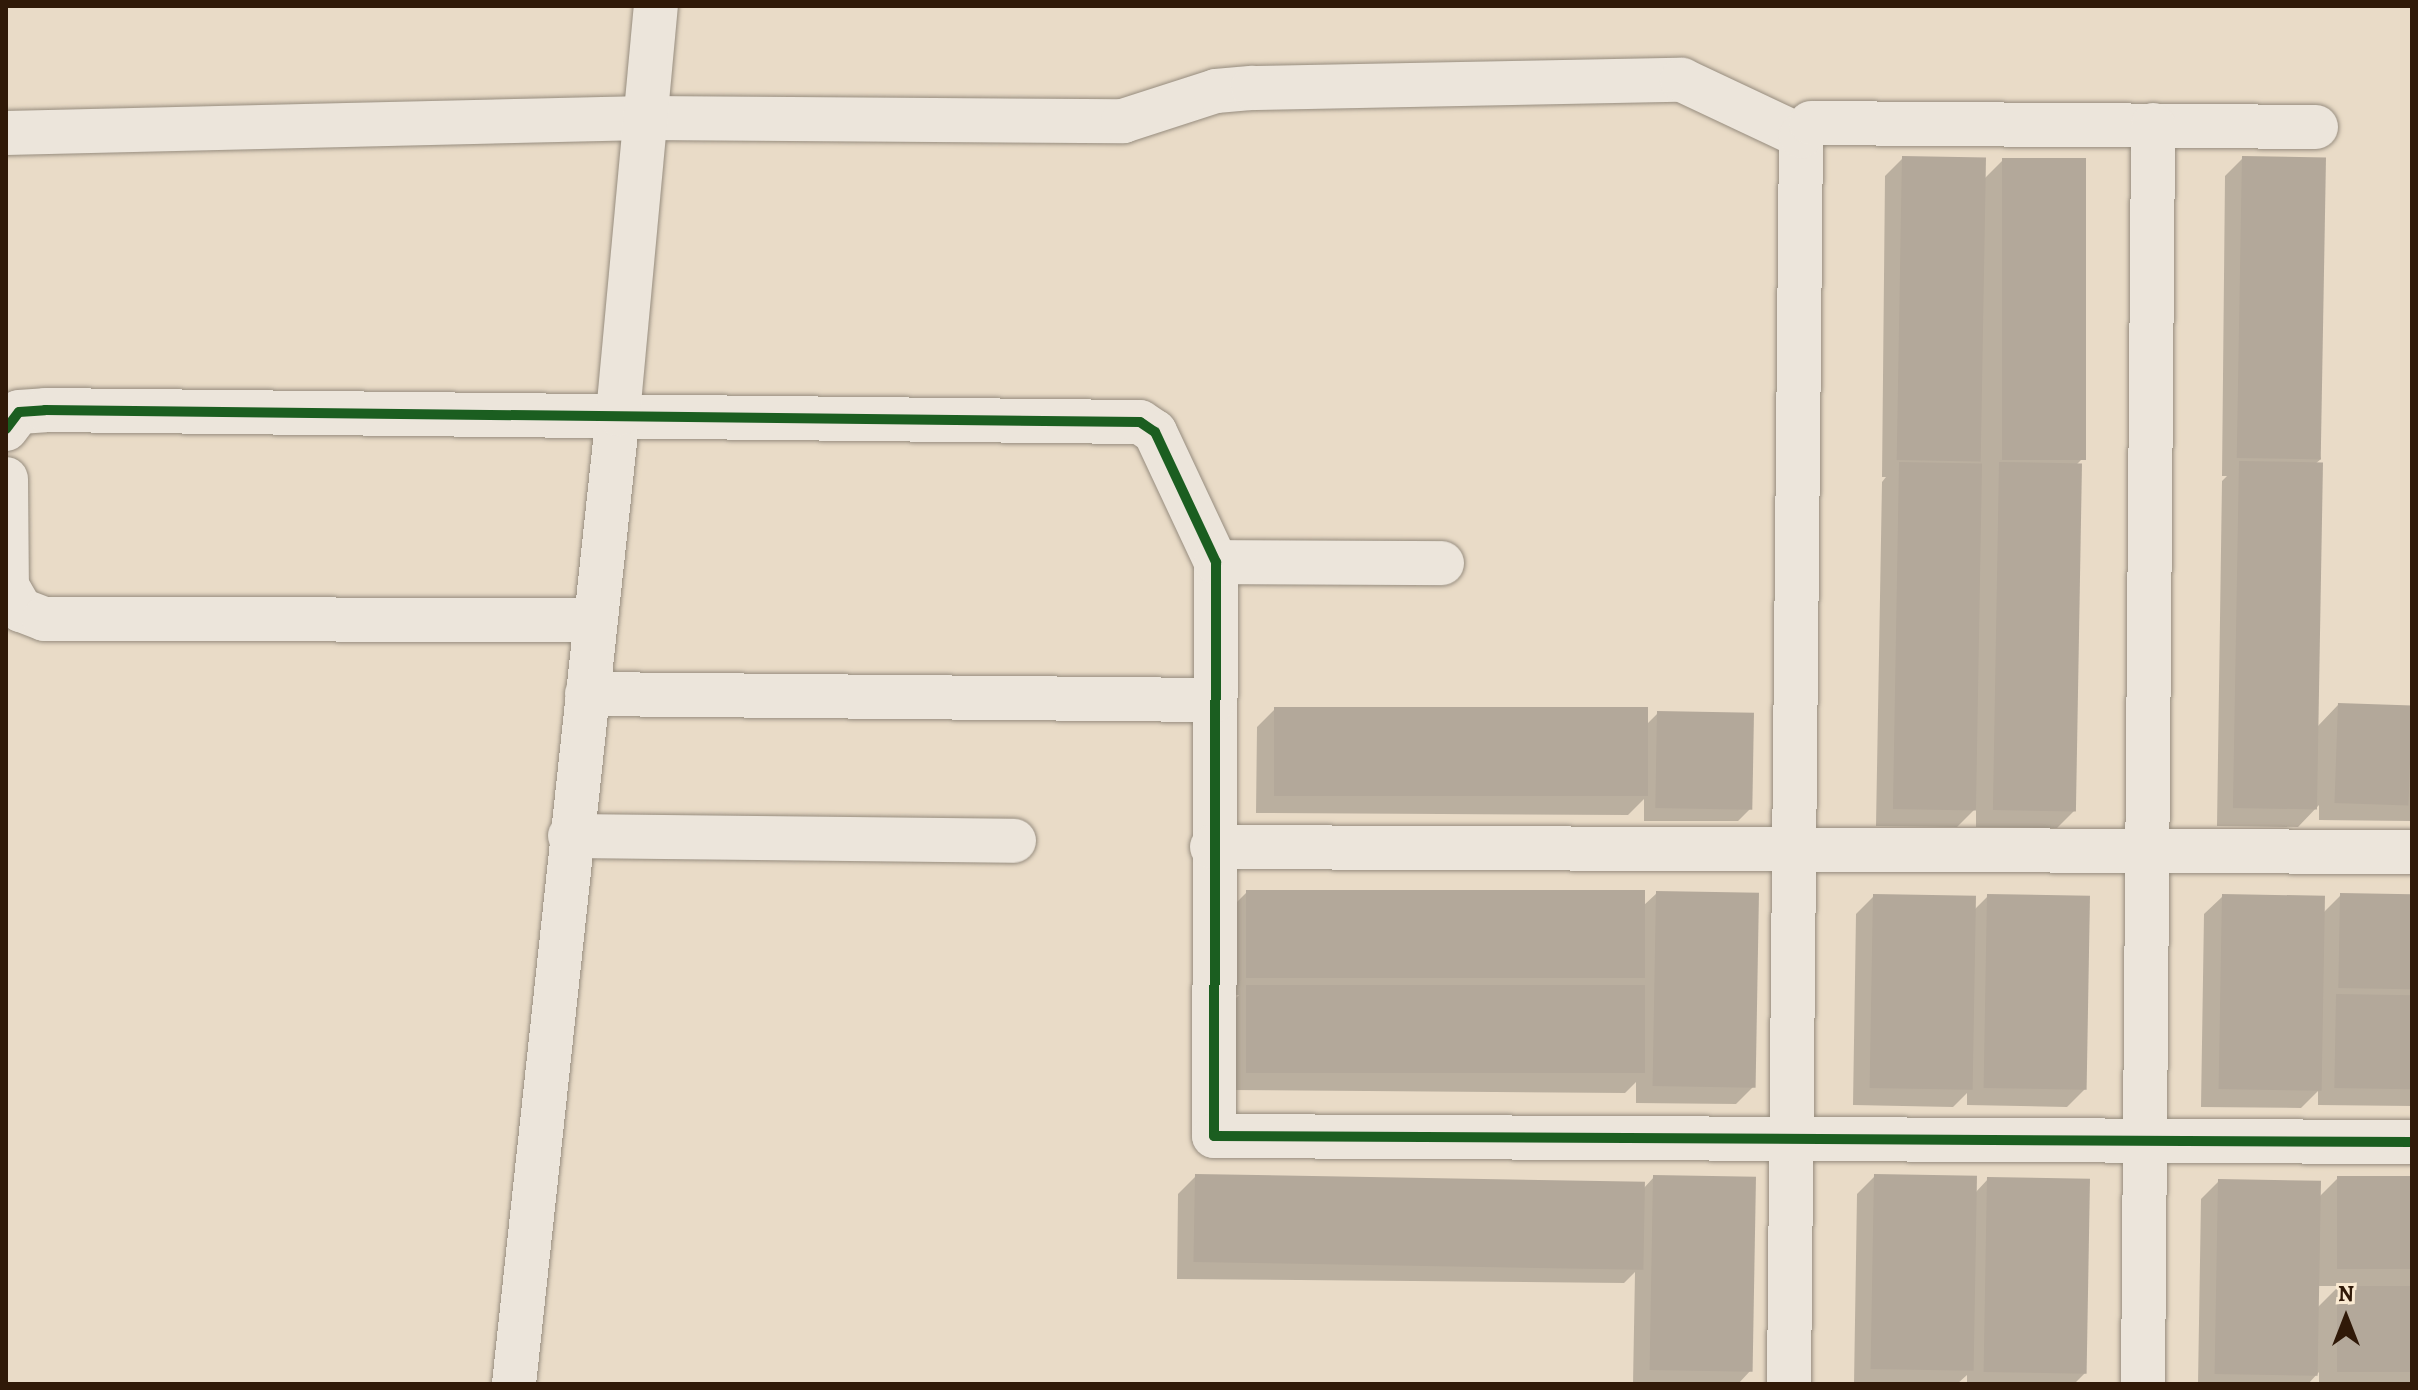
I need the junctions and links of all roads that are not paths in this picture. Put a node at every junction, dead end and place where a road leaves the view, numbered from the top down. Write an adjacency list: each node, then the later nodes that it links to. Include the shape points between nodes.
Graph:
1 (656, 6): 2 (street)
2 (646, 118): 5 (street); 6 (street, via 1123,121 1216,91 1253,88 1682,80); 7 (street)
3 (2153, 125): 4 (street); 6 (street, via 1811,123); 19 (street)
4 (2316, 127)
5 (6, 133)
6 (1801, 136): 18 (street)
7 (618, 414): 8 (street, via 45,410 19,412); 10 (street, via 1140,422 1155,432); 12 (street)
8 (6, 429)
9 (6, 479): 12 (street, via 7,586 21,610 44,619)
10 (1216, 562): 11 (street); 14 (street)
11 (1442, 563)
12 (595, 620): 13 (street)
13 (587, 694): 14 (street); 15 (street)
14 (1214, 700): 17 (street)
15 (570, 836): 16 (street); 24 (street)
16 (1014, 841)
17 (1212, 847): 18 (street); 21 (street, via 1214,1136)
18 (1793, 851): 19 (street); 21 (street)
19 (2145, 851): 20 (street); 22 (street)
20 (2412, 852)
21 (1791, 1141): 22 (street); 25 (street)
22 (2144, 1141): 23 (street); 26 (street)
23 (2412, 1142)
24 (514, 1384)
25 (1789, 1384)
26 (2143, 1384)

